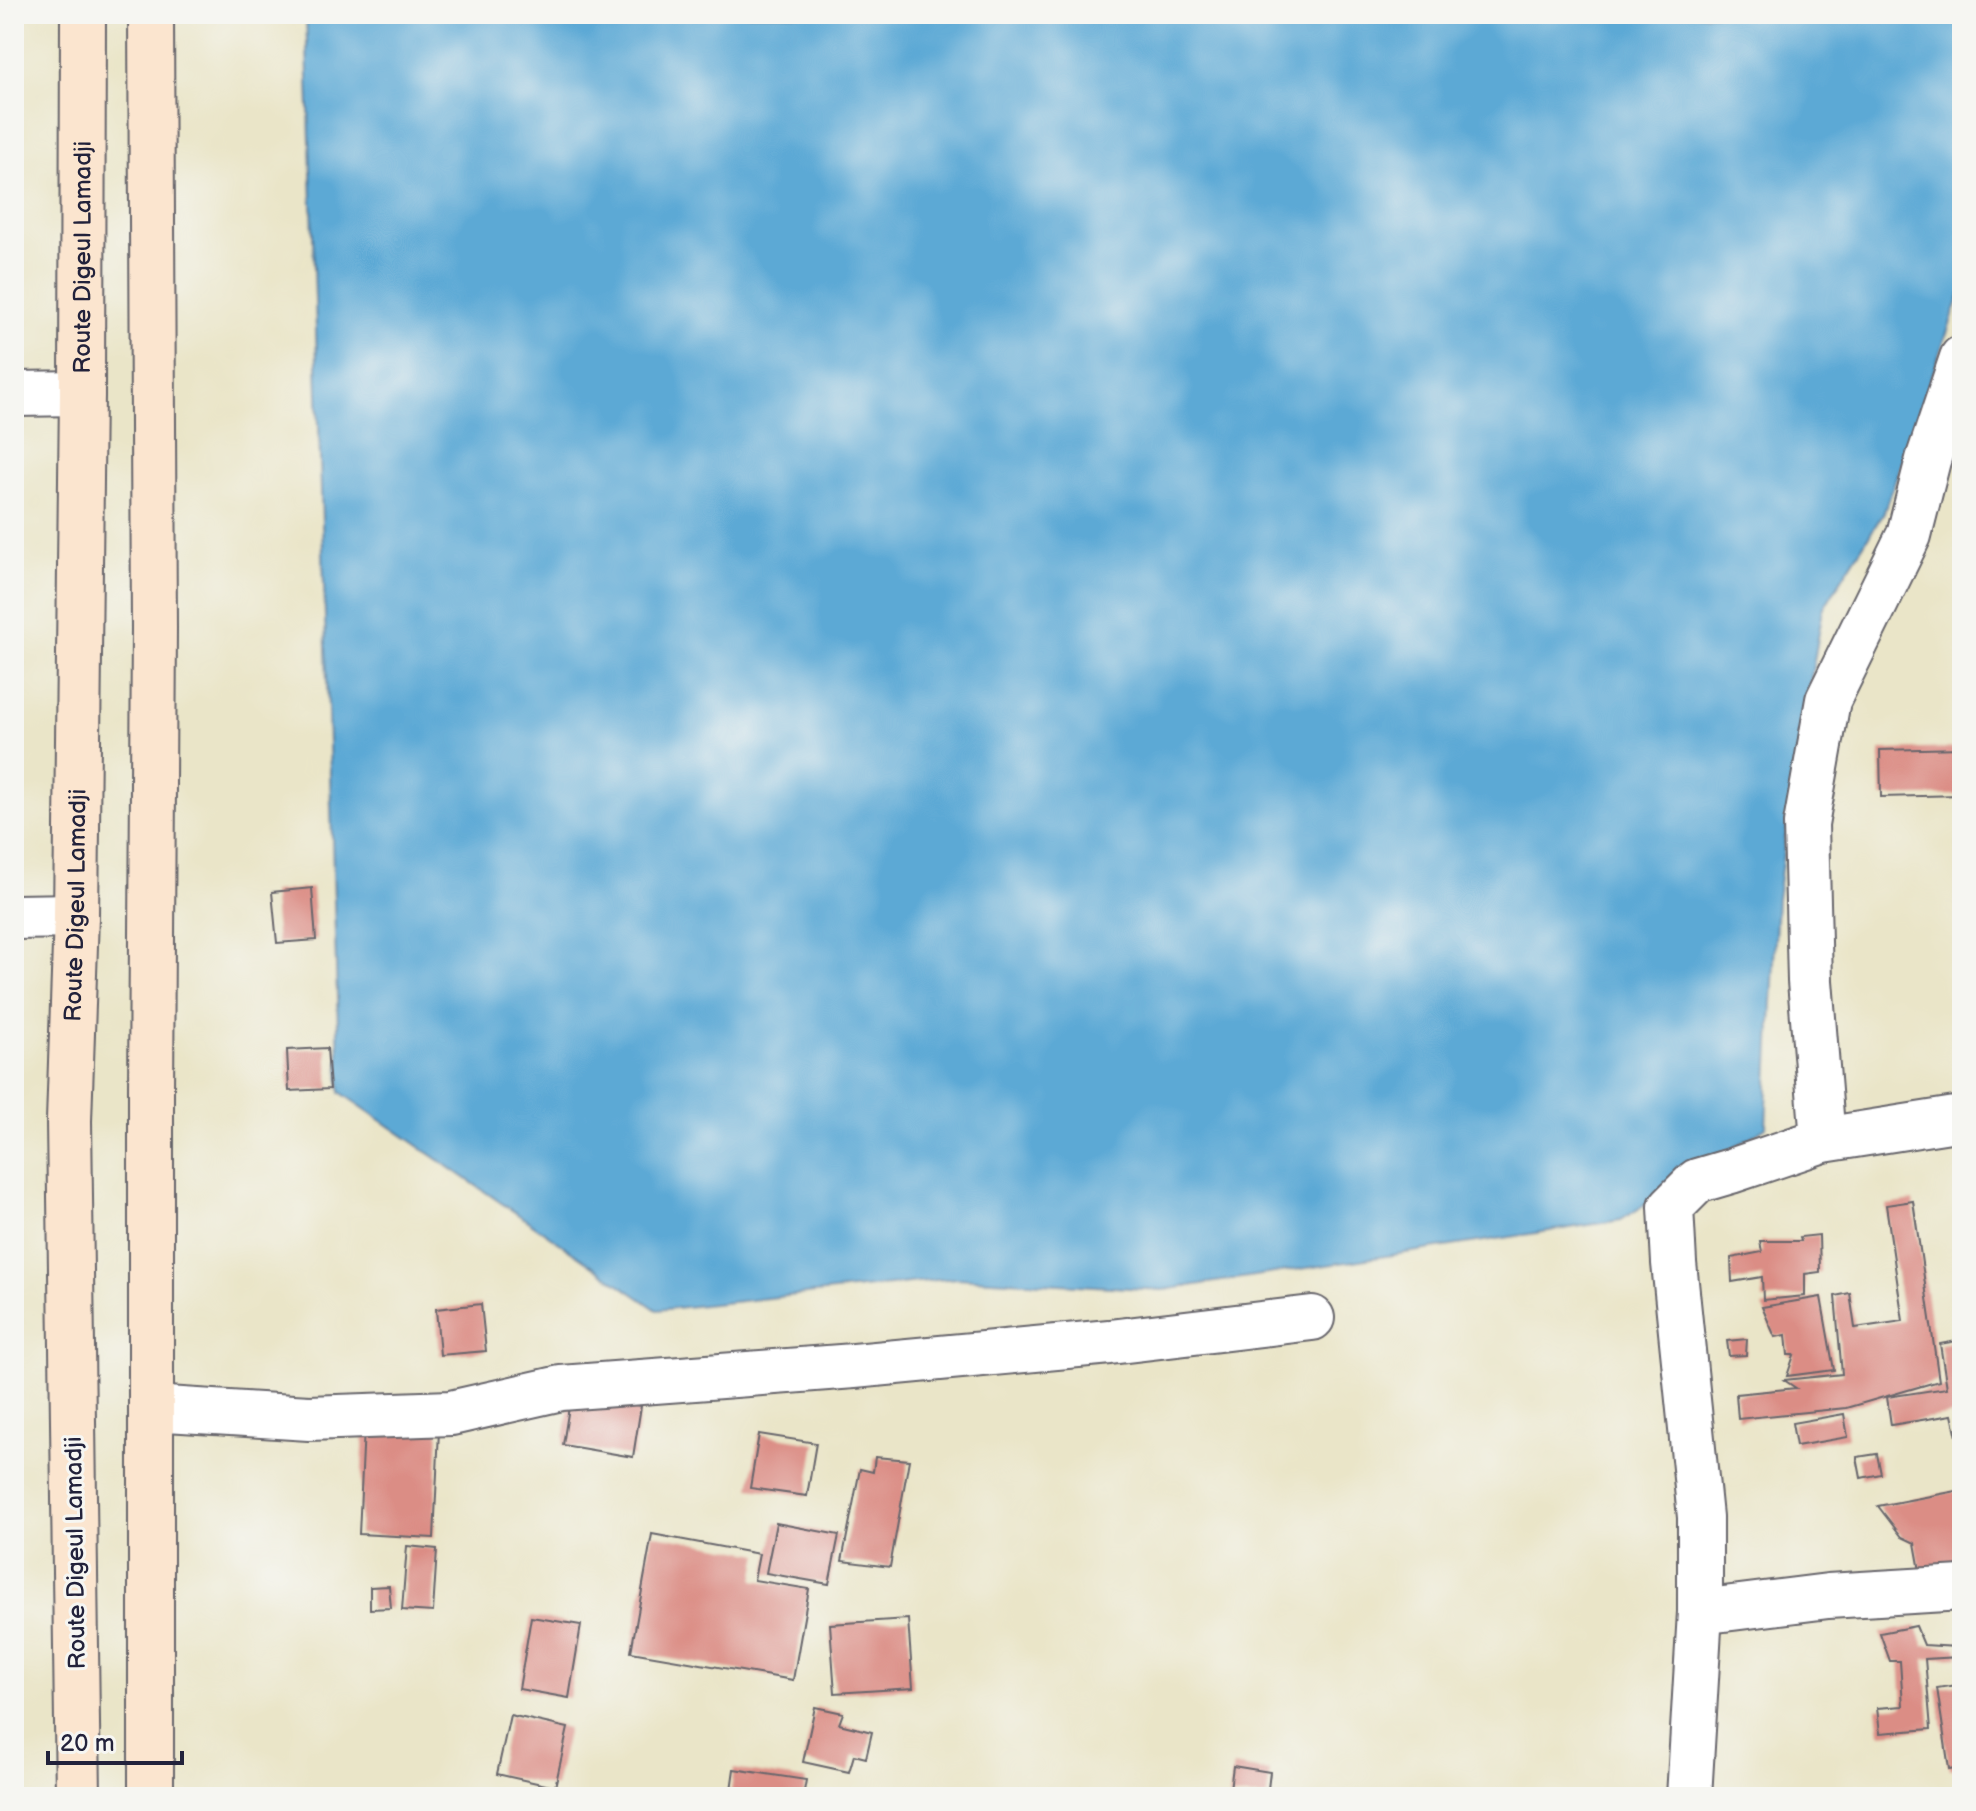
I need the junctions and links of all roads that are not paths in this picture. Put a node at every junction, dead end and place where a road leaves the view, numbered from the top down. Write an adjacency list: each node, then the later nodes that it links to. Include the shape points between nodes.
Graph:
1 (83, 14): 4 (main road, Route Digeul Lamadji)
2 (151, 14): 11 (main road)
3 (1962, 358): 9 (street, via 1909,535 1828,700 1806,824 1810,981)
4 (82, 393): 5 (street); 6 (main road, Route Digeul Lamadji)
5 (14, 394)
6 (76, 916): 7 (street); 14 (main road, Route Digeul Lamadji, via 69,1121)
7 (14, 917)
8 (1962, 1118): 9 (street)
9 (1823, 1140): 13 (street, via 1697,1181 1671,1207 1700,1517)
10 (1312, 1318): 11 (street, via 1110,1342 561,1388 451,1413 309,1418)
11 (151, 1408): 15 (main road)
12 (1962, 1588): 13 (street, via 1828,1596)
13 (1700, 1612): 16 (street)
14 (78, 1797)
15 (151, 1797)
16 (1689, 1797)

